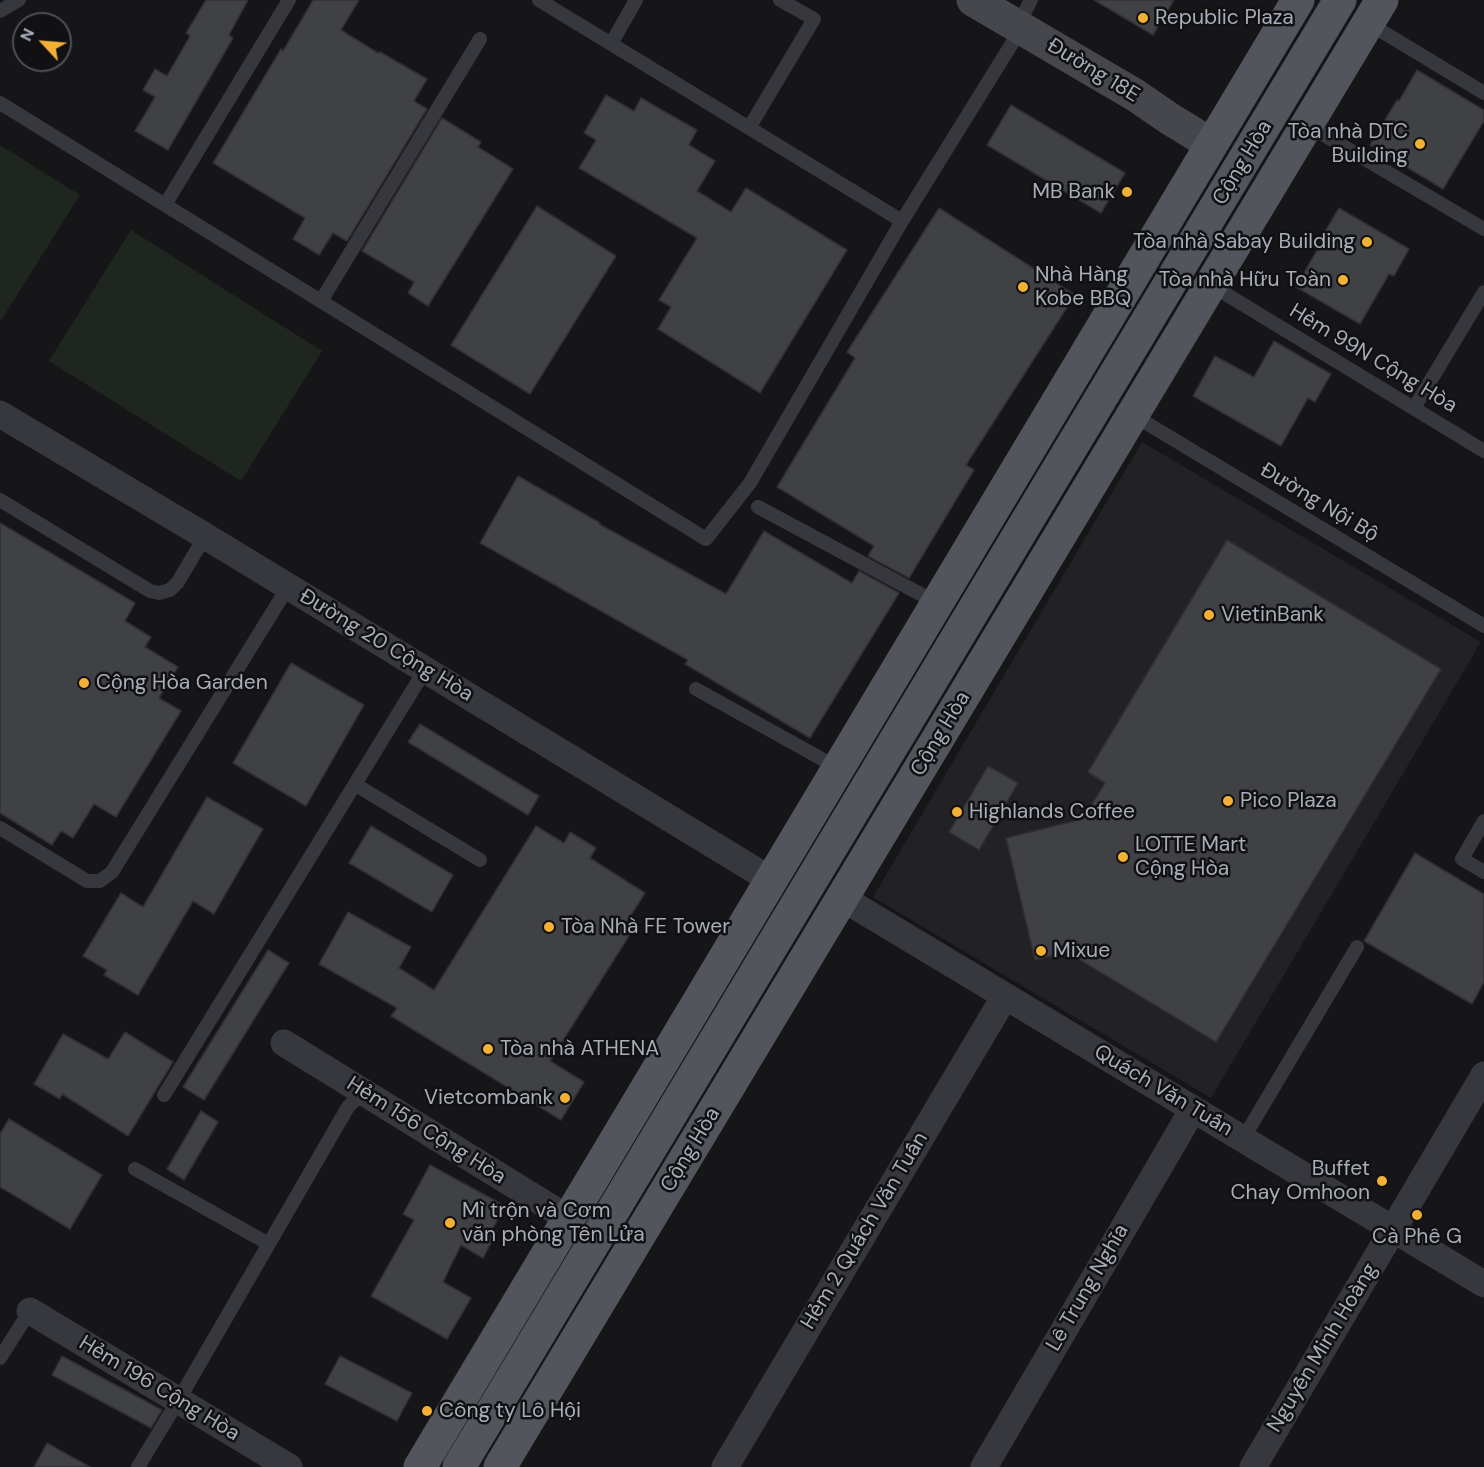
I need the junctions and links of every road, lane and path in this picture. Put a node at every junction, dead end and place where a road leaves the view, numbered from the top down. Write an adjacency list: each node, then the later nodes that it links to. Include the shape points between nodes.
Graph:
1 (19, 0): 9 (lane)
2 (289, 0): 21 (lane)
3 (539, 0): 13 (lane)
4 (636, 0): 13 (lane)
5 (780, 0): 17 (lane, via 814,19)
6 (973, 0): 11 (main road, Đường 18E)
7 (1298, 0): 18 (main road, Cộng Hòa)
8 (1340, 0): 19 (main road, Cộng Hòa)
9 (0, 11)
10 (1375, 11): 14 (lane); 16 (main road, Cộng Hòa)
11 (1023, 19): 18 (main road, Đường 18E); 22 (lane)
12 (480, 39): 26 (lane)
13 (611, 44): 17 (lane)
14 (1484, 93)
15 (0, 103): 21 (lane)
16 (1307, 125): 20 (main road, Cộng Hòa); 23 (lane)
17 (748, 128): 22 (lane)
18 (1211, 144): 19 (main road); 35 (main road, Cộng Hòa)
19 (1242, 163): 20 (main road); 67 (main road, Cộng Hòa)
20 (1273, 182): 24 (main road, Cộng Hòa)
21 (165, 205): 26 (lane)
22 (902, 222): 26 (lane, via 750,483 706,539)
23 (1484, 229)
24 (1210, 285): 27 (lane, Hẻm 99N Cộng Hòa); 29 (main road, Cộng Hòa)
25 (1484, 292): 27 (lane)
26 (321, 301)
27 (1414, 408): 30 (lane, Hẻm 99N Cộng Hòa)
28 (0, 414): 33 (street, Đường 20 Cộng Hòa)
29 (1133, 415): 36 (lane, Đường Nội Bộ); 46 (main road, Cộng Hòa)
30 (1484, 450)
31 (0, 500): 33 (lane, via 159,593 178,582)
32 (758, 507): 35 (lane)
33 (205, 536): 34 (street, Đường 20 Cộng Hòa)
34 (288, 587): 37 (street, Đường 20 Cộng Hòa); 42 (lane, via 112,872 100,881 87,881)
35 (937, 603): 39 (main road, Cộng Hòa)
36 (1484, 626)
37 (425, 670): 40 (lane); 45 (street, Đường 20 Cộng Hòa)
38 (696, 689): 39 (lane)
39 (838, 768): 45 (main road, Cộng Hòa)
40 (356, 785): 43 (lane); 52 (lane)
41 (1484, 821): 44 (lane, via 1462,859)
42 (0, 828)
43 (480, 860)
44 (1484, 872)
45 (771, 880): 56 (main road, Cộng Hòa)
46 (842, 898): 48 (street, Quách Văn Tuấn); 63 (main road, Cộng Hòa)
47 (1357, 947): 54 (lane)
48 (1005, 996): 53 (street, Quách Văn Tuấn); 68 (street, Hẻm 2 Quách Văn Tuấn)
49 (284, 1043): 51 (street, Hẻm 156 Cộng Hòa)
50 (1484, 1075): 57 (street, Nguyễn Minh Hoàng)
51 (363, 1092): 56 (street, Hẻm 156 Cộng Hòa); 58 (lane, via 348,1107)
52 (165, 1095)
53 (1193, 1109): 54 (street, Quách Văn Tuấn); 69 (street, Lê Trung Nghĩa)
54 (1243, 1139): 57 (street, Quách Văn Tuấn)
55 (135, 1169): 58 (lane)
56 (568, 1219): 66 (main road, Cộng Hòa)
57 (1393, 1229): 59 (street, Quách Văn Tuấn); 70 (street, Nguyễn Minh Hoàng)
58 (269, 1244): 62 (lane)
59 (1484, 1284)
60 (30, 1311): 61 (lane); 62 (street, Hẻm 196 Cộng Hòa)
61 (0, 1358)
62 (178, 1401): 64 (lane); 65 (street, Hẻm 196 Cộng Hòa)
63 (508, 1464)
64 (138, 1467)
65 (289, 1467)
66 (420, 1467)
67 (459, 1467)
68 (725, 1467)
69 (984, 1467)
70 (1253, 1467)

